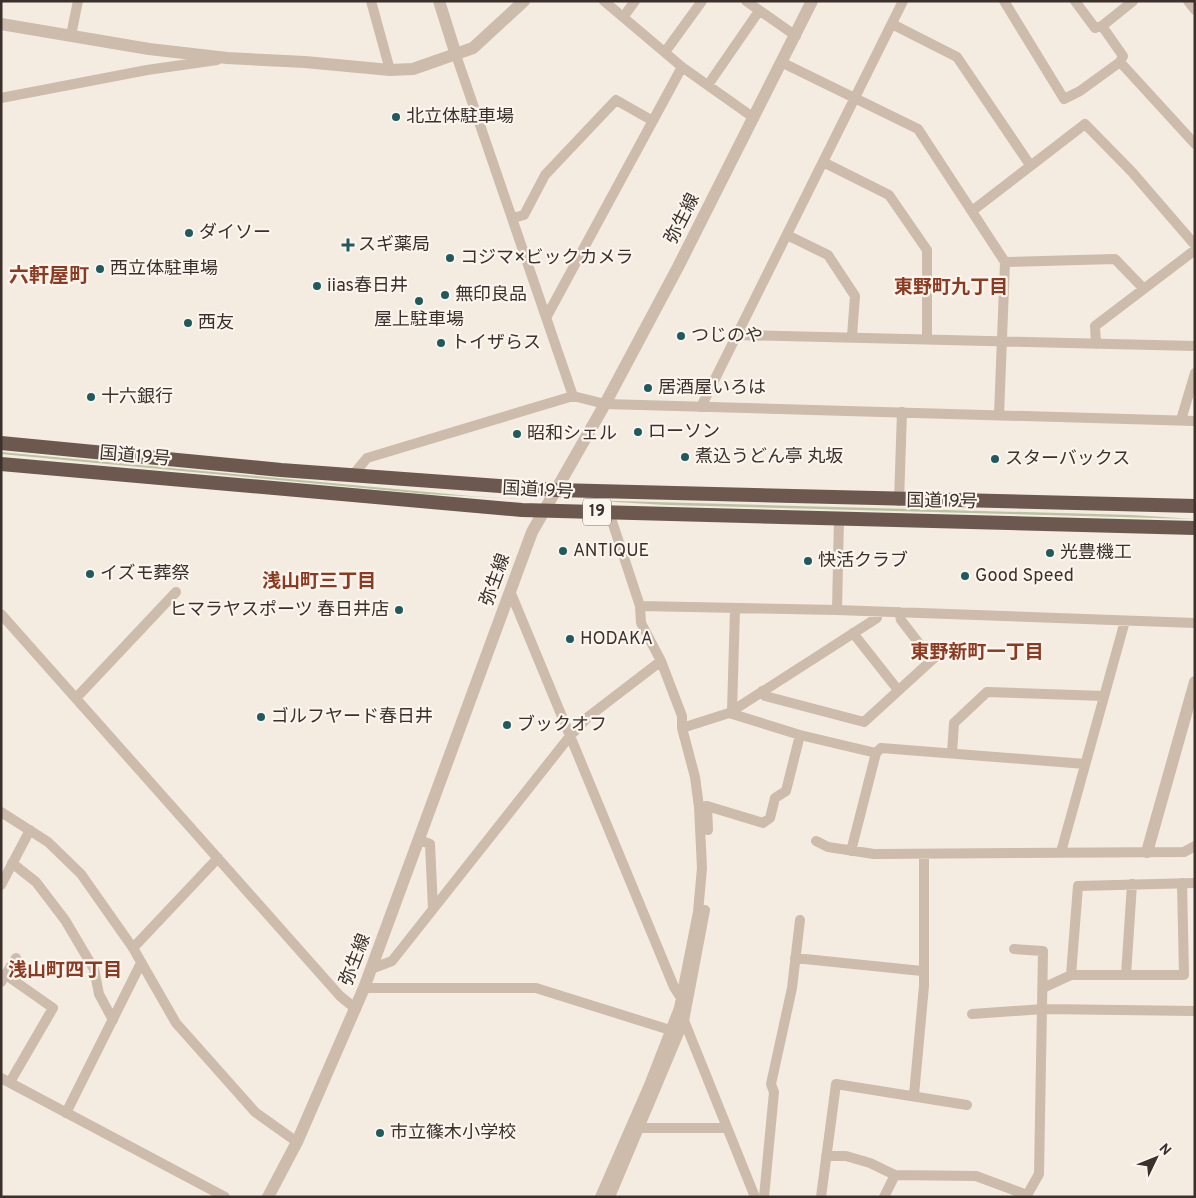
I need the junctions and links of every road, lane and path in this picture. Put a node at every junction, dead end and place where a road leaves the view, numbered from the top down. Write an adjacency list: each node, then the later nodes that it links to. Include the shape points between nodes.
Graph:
1 (78, 1): 21 (street)
2 (371, 1): 29 (street)
3 (439, 1): 24 (street)
4 (524, 1): 24 (street, via 473,48)
5 (604, 1): 17 (street)
6 (635, 1): 17 (street)
7 (702, 1): 23 (street)
8 (746, 1): 16 (street)
9 (812, 1): 22 (street, 弥生線)
10 (903, 1): 19 (street)
11 (1004, 1): 26 (street, via 1064,99)
12 (1074, 1): 20 (street, via 1095,28)
13 (1133, 1): 20 (street)
14 (1188, 1): 15 (street)
15 (1195, 10)
16 (759, 11): 22 (street); 30 (street)
17 (624, 16): 23 (street)
18 (1, 24): 21 (street)
19 (892, 24): 32 (street); 37 (street, via 957,57)
20 (1102, 26): 26 (street, via 1123,56)
21 (71, 35): 25 (street)
22 (796, 36): 27 (street, 弥生線)
23 (665, 52): 28 (street)
24 (456, 55): 29 (street, via 413,69); 39 (street)
25 (227, 58): 29 (street); 31 (street)
26 (1120, 62): 35 (street)
27 (783, 63): 32 (street); 33 (street, 弥生線)
28 (682, 67): 30 (street); 34 (street)
29 (390, 70)
30 (708, 86): 33 (street)
31 (1, 98)
32 (855, 98): 36 (street); 38 (street, via 918,129)
33 (754, 118): 54 (street, 弥生線)
34 (653, 121): 39 (street, via 616,100 545,175 524,215); 45 (street)
35 (1195, 144)
36 (823, 162): 40 (street); 48 (street, via 889,194 927,250)
37 (1030, 165): 38 (street); 41 (street, via 1084,124 1132,172)
38 (972, 211): 43 (street)
39 (513, 218): 45 (street)
40 (787, 236): 46 (street); 47 (street, via 828,255 855,296)
41 (1195, 245)
42 (1195, 250): 44 (street)
43 (1005, 262): 44 (street, via 1115,258); 49 (street)
44 (1143, 288): 50 (street, via 1095,326)
45 (547, 316): 53 (street)
46 (738, 335): 47 (street); 55 (street)
47 (852, 336): 48 (street)
48 (927, 338): 49 (street)
49 (1001, 340): 50 (street); 57 (street)
50 (1096, 344): 51 (street)
51 (1195, 346)
52 (1195, 373): 58 (street)
53 (573, 396): 54 (street); 62 (street, via 367,458)
54 (605, 404): 55 (street); 63 (street, 弥生線)
55 (700, 406): 56 (street)
56 (902, 412): 57 (street); 64 (street)
57 (999, 415): 58 (street)
58 (1181, 420): 59 (street)
59 (1195, 421)
60 (1, 443): 62 (highway, 国道19号 / 19)
61 (1, 464): 66 (highway, 国道19号 / 19)
62 (353, 475): 63 (highway, 国道19号 / 19)
63 (556, 490): 64 (highway, 国道19号 / 19); 66 (street, 弥生線)
64 (899, 501): 65 (highway, 国道19号 / 19)
65 (1195, 506)
66 (544, 511): 67 (highway, 国道19号 / 19); 70 (street, 弥生線, via 532,532)
67 (609, 512): 68 (highway, 国道19号 / 19); 72 (street)
68 (839, 518): 69 (highway, 国道19号 / 19); 74 (street)
69 (1195, 528)
70 (510, 591): 92 (street); 99 (street, 弥生線)
71 (176, 592): 88 (street)
72 (640, 606): 73 (street); 83 (street, via 641,623)
73 (735, 609): 74 (street); 89 (street)
74 (837, 610): 75 (street)
75 (877, 612): 76 (street); 80 (street, via 877,618)
76 (900, 612): 78 (street); 82 (street, via 901,620)
77 (1, 614): 88 (street)
78 (1125, 620): 79 (street); 87 (street)
79 (1195, 623)
80 (853, 633): 85 (street); 86 (street)
81 (945, 648): 82 (street)
82 (931, 659): 85 (street)
83 (661, 661): 90 (street, via 682,716); 92 (street)
84 (1195, 682): 104 (street)
85 (898, 690): 86 (street, via 864,722 765,696)
86 (762, 691): 89 (street)
87 (1104, 696): 94 (street, via 987,692 954,723); 95 (street)
88 (77, 697): 106 (street)
89 (730, 712): 90 (street); 91 (street)
90 (682, 728): 96 (street)
91 (800, 735): 93 (street); 96 (street, via 786,791 775,798 770,818 763,823)
92 (570, 736): 112 (street); 126 (street)
93 (876, 753): 94 (street, via 881,748); 102 (street)
94 (952, 753): 95 (street)
95 (1085, 764): 103 (street)
96 (703, 807): 126 (street, via 699,895); 132 (street, via 709,870)
97 (1, 812): 98 (street)
98 (30, 830): 107 (street); 114 (street, via 63,854 82,874)
99 (419, 840): 112 (street, via 430,844); 119 (street, 弥生線)
100 (816, 841): 102 (street)
101 (1195, 846): 104 (street, via 1184,852)
102 (851, 851): 105 (street)
103 (1061, 852): 104 (street); 105 (street)
104 (1147, 852)
105 (924, 854): 120 (street)
106 (218, 858): 114 (street); 127 (street, via 340,996)
107 (12, 863): 110 (street); 131 (street, via 36,882 65,920 94,969 99,994)
108 (1182, 883): 109 (street); 111 (street); 122 (street, via 1184,975)
109 (1195, 883)
110 (1, 884)
111 (1132, 884): 121 (street, via 1078,886); 122 (street)
112 (433, 909): 119 (street, via 392,961)
113 (800, 920): 117 (street)
114 (133, 948): 118 (street)
115 (1014, 949): 125 (street, via 1043,951)
116 (16, 958): 123 (street)
117 (795, 958): 120 (street); 149 (street, via 788,1009 770,1084 774,1092)
118 (141, 963): 131 (street); 140 (street, via 176,1023 255,1112)
119 (371, 969): 124 (street, 弥生線)
120 (922, 971): 135 (street, via 924,986)
121 (1071, 975): 122 (street); 125 (street)
122 (1126, 975)
123 (4, 978): 134 (street, via 53,1008)
124 (364, 988): 127 (street, 弥生線); 133 (street, via 536,988)
125 (1043, 988): 128 (street)
126 (680, 1003): 132 (street); 133 (street)
127 (356, 1009): 140 (street, 弥生線)
128 (1043, 1009): 129 (street); 130 (street); 143 (street, via 1039,1174)
129 (1195, 1011)
130 (972, 1014)
131 (113, 1020): 137 (street)
132 (684, 1021): 138 (street); 139 (street)
133 (670, 1030): 138 (street)
134 (6, 1080): 137 (street)
135 (914, 1095): 136 (street); 141 (street, via 836,1084)
136 (967, 1105)
137 (66, 1113): 144 (street)
138 (634, 1128): 139 (street); 146 (street); 147 (street)
139 (727, 1128): 148 (street)
140 (297, 1142): 145 (street, 弥生線)
141 (826, 1156): 142 (street, via 846,1156); 150 (street)
142 (895, 1175): 143 (street, via 976,1176); 151 (street)
143 (1026, 1196)
144 (225, 1197)
145 (268, 1197)
146 (600, 1197)
147 (610, 1197)
148 (754, 1197)
149 (764, 1197)
150 (821, 1197)
151 (884, 1197)

